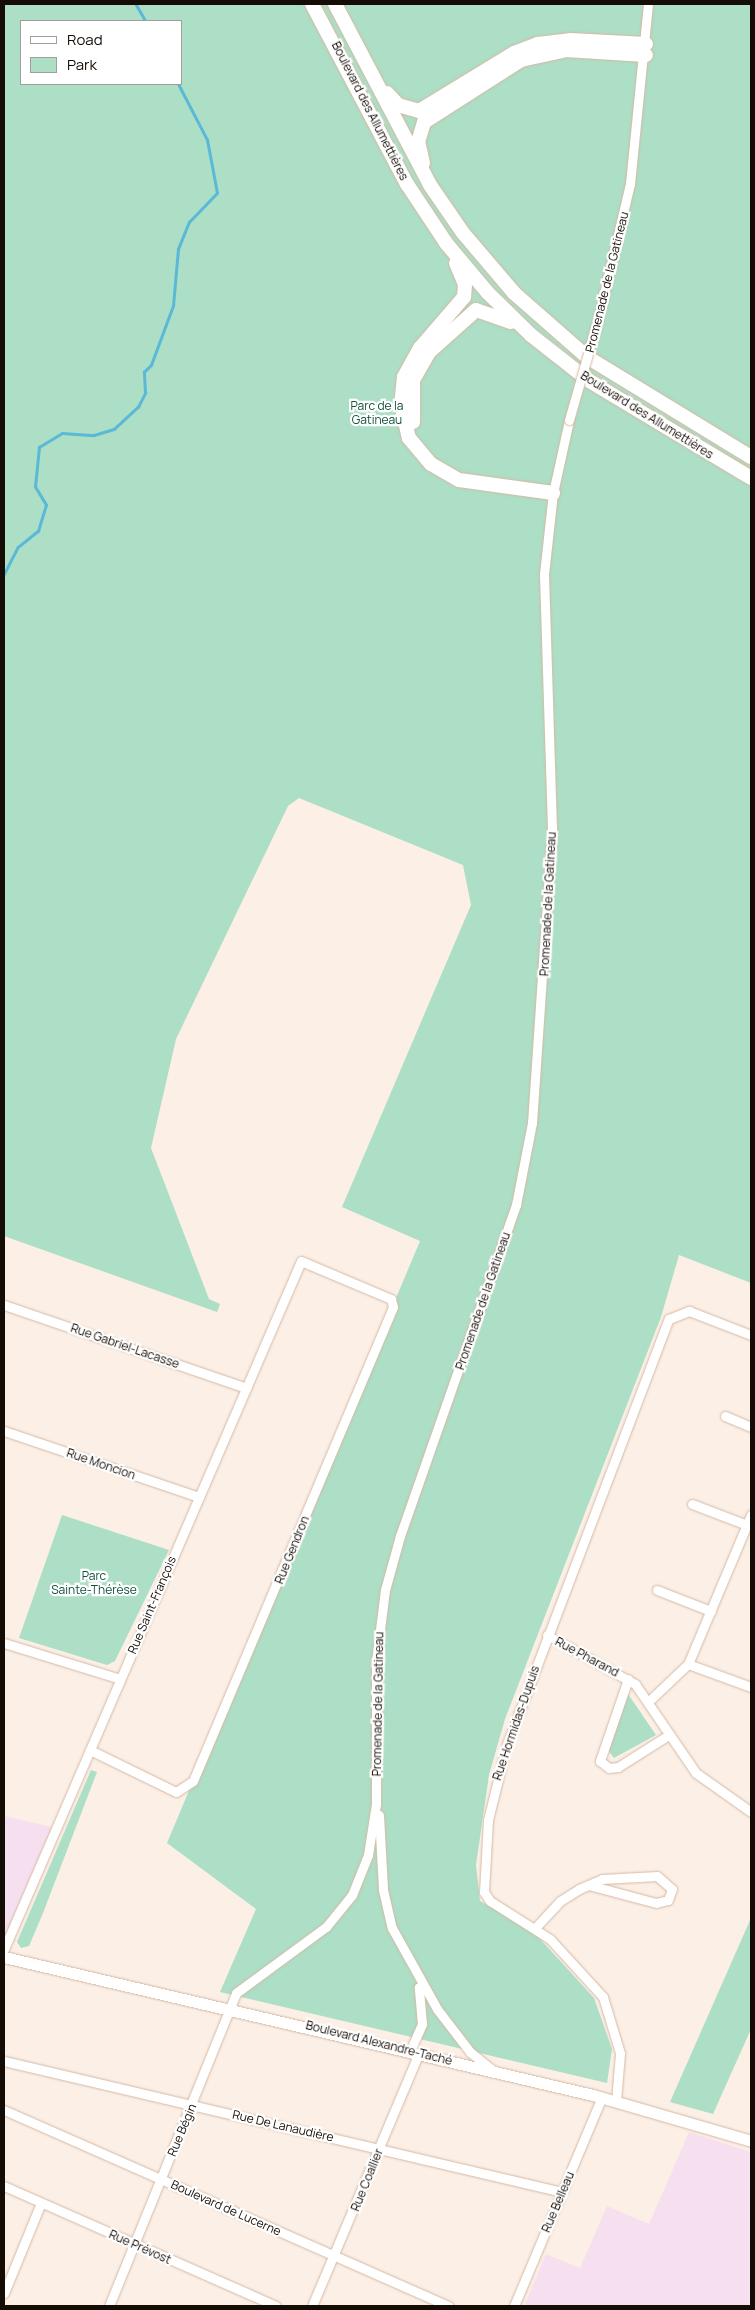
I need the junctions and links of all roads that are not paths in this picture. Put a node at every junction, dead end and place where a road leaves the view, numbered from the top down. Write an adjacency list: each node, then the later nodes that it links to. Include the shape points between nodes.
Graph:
1 (312, 4): 7 (highway, Boulevard des Allumettières, via 397,168)
2 (335, 4): 5 (highway, Boulevard des Allumettières)
3 (648, 4): 4 (street, Promenade de la Gatineau)
4 (646, 50): 5 (highway, via 570,40 538,44 514,53 419,111 398,105); 6 (highway, via 561,50 511,65 424,122 418,142); 11 (street, Promenade de la Gatineau, bridge, via 629,192)
5 (375, 76): 6 (highway, Boulevard des Allumettières)
6 (430, 185): 9 (highway, Boulevard des Allumettières, via 485,260 552,329 620,379)
7 (446, 243): 8 (highway, Boulevard des Allumettières); 11 (highway, via 465,291 457,309 420,348 404,377 401,404 409,438 431,464 459,480)
8 (531, 335): 10 (highway, Boulevard des Allumettières, via 605,391); 11 (highway, via 490,311 470,312 420,364 412,388 412,415 424,444 451,467 478,476)
9 (751, 457)
10 (751, 478)
11 (554, 489): 34 (street, Promenade de la Gatineau, via 543,607 552,842 534,1109 516,1205 388,1577 376,1662)
12 (301, 1261): 15 (street, Rue Saint-François); 33 (street, Rue Gendron, via 391,1299 393,1307 254,1642 186,1789 176,1792)
13 (4, 1305): 15 (street, Rue Gabriel-Lacasse)
14 (751, 1335): 25 (street, Rue Hormidas-Dupuis, via 689,1311 676,1312 669,1319)
15 (246, 1388): 19 (street, Rue Saint-François)
16 (725, 1416): 17 (street)
17 (751, 1427)
18 (4, 1431): 19 (street, Rue Moncion)
19 (199, 1497): 29 (street, Rue Saint-François)
20 (692, 1504): 22 (street)
21 (751, 1516): 22 (street)
22 (747, 1525): 24 (street)
23 (657, 1590): 24 (street)
24 (710, 1611): 27 (street)
25 (547, 1635): 28 (street, Rue Pharand); 37 (street, Rue Hormidas-Dupuis, via 496,1779 483,1868 484,1892 490,1902)
26 (4, 1643): 29 (street)
27 (688, 1664): 30 (street); 31 (street)
28 (628, 1678): 31 (street, Rue Pharand); 32 (street, Rue Pharand, via 600,1761 609,1768 618,1767)
29 (120, 1679): 33 (street, Rue Saint-François)
30 (751, 1687)
31 (648, 1701): 32 (street, Rue Pharand)
32 (667, 1736): 35 (street, Rue Pharand, via 696,1773)
33 (90, 1750): 38 (street, Rue Saint-François)
34 (377, 1791): 40 (street, Promenade de la Gatineau, via 385,1902); 41 (street, Promenade de la Gatineau, via 370,1847 352,1895 315,1937 236,1993)
35 (751, 1812)
36 (589, 1885): 36 (street, via 656,1903 668,1900 672,1889 665,1880 645,1875 611,1876); 37 (street, via 560,1901)
37 (535, 1928): 46 (street, Rue Hormidas-Dupuis, via 571,1959 603,1997 620,2053)
38 (4, 1949)
39 (4, 1956): 41 (main road, Boulevard Alexandre-Taché)
40 (416, 1974): 42 (street, Promenade de la Gatineau, via 423,2015); 44 (street, Promenade de la Gatineau, via 455,2034)
41 (231, 2008): 42 (main road, Boulevard Alexandre-Taché); 47 (street, Rue Bégin)
42 (414, 2052): 44 (main road, Boulevard Alexandre-Taché); 50 (street, Rue Coallier)
43 (4, 2061): 47 (street, Rue De Lanaudière)
44 (492, 2070): 45 (main road, Boulevard Alexandre-Taché)
45 (602, 2097): 46 (main road, Boulevard Alexandre-Taché); 53 (street, Rue Belleau)
46 (616, 2101): 49 (main road, Boulevard Alexandre-Taché)
47 (193, 2105): 50 (street, Rue De Lanaudière); 51 (street, Rue Bégin)
48 (4, 2110): 51 (street, Boulevard de Lucerne)
49 (751, 2141)
50 (380, 2149): 53 (street, Rue De Lanaudière); 56 (street, Rue Coallier)
51 (161, 2179): 55 (street, Rue Bégin); 56 (street, Boulevard de Lucerne)
52 (4, 2186): 54 (street, Rue Prévost)
53 (562, 2192): 62 (street, Rue Belleau)
54 (41, 2203): 55 (street, Rue Prévost); 57 (street)
55 (134, 2244): 58 (street, Rue Bégin); 59 (street, Rue Prévost)
56 (335, 2256): 60 (street, Rue Coallier); 61 (street, Boulevard de Lucerne)
57 (4, 2293)
58 (108, 2306)
59 (276, 2306)
60 (312, 2306)
61 (449, 2306)
62 (514, 2306)

